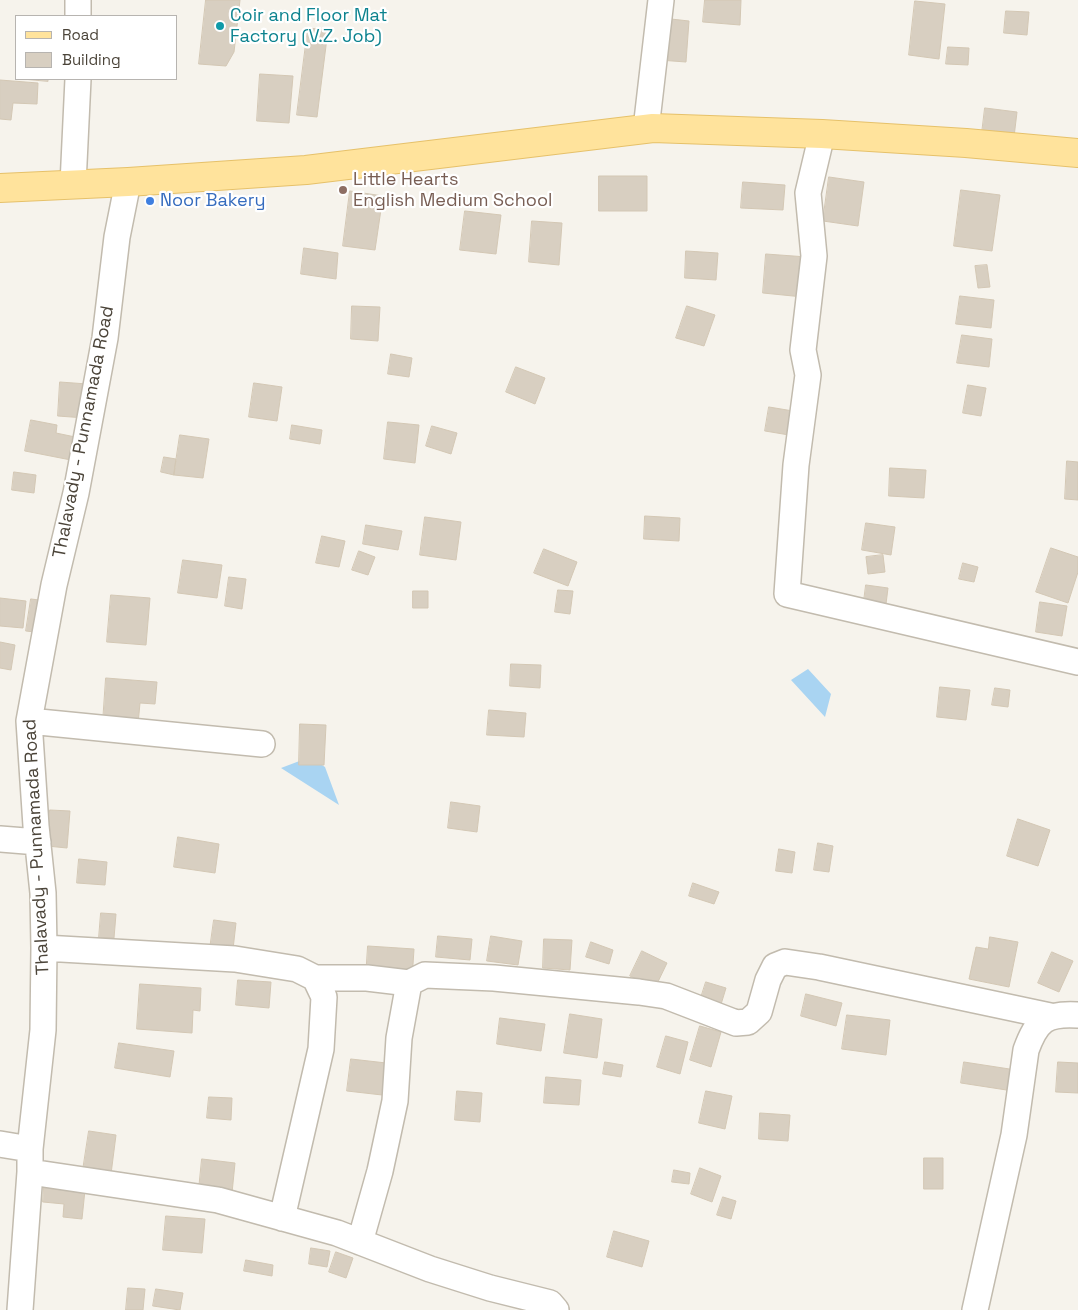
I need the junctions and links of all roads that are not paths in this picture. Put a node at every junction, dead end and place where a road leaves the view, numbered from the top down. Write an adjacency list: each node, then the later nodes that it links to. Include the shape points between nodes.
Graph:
1 (78, 0): 3 (street)
2 (660, 0): 5 (street)
3 (78, 15)
4 (78, 80): 9 (street)
5 (646, 129): 6 (main road); 8 (main road, via 306,170)
6 (822, 134): 7 (main road); 11 (street, via 808,192 814,256 803,350 808,375 796,465 787,594)
7 (1078, 153)
8 (128, 182): 9 (main road); 12 (street, Thalavady - Punnamada Road, via 105,338)
9 (73, 184): 10 (main road)
10 (0, 188)
11 (1078, 662)
12 (29, 721): 13 (street); 15 (street, Thalavady - Punnamada Road)
13 (262, 744)
14 (0, 839): 15 (street)
15 (38, 842): 16 (street, Thalavady - Punnamada Road)
16 (44, 948): 17 (street, via 235,959 297,969); 22 (street, Thalavady - Punnamada Road, via 43,1030)
17 (315, 978): 18 (street, via 367,978); 23 (street, via 324,997 321,1049)
18 (409, 984): 20 (street, via 425,975 639,992 666,996 736,1023 748,1022 759,1012 775,966 785,962); 24 (street, via 399,1038 394,1100 380,1170)
19 (1078, 1015): 20 (street)
20 (1050, 1016): 27 (street, via 1040,1024 1026,1050 1014,1135)
21 (0, 1144): 22 (street)
22 (30, 1160): 23 (street, via 218,1200); 25 (street, Thalavady - Punnamada Road)
23 (282, 1218): 24 (street)
24 (360, 1242): 26 (street, via 481,1286 550,1303)
25 (20, 1310)
26 (556, 1310)
27 (975, 1310)

